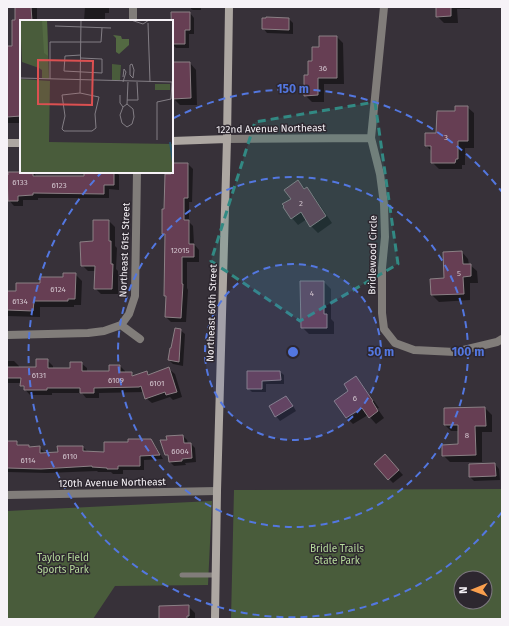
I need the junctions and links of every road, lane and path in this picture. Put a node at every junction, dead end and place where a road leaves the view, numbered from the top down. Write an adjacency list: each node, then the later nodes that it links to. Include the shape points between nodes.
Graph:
1 (133, 7): 4 (street)
2 (229, 7): 6 (street, Northeast 60th Street)
3 (384, 7): 5 (street, Bridlewood Circle)
4 (133, 20)
5 (371, 138): 6 (street, 122nd Avenue Northeast); 14 (street, Bridlewood Circle, via 384,204 384,329 394,343 414,350 455,352)
6 (227, 139): 7 (street, 122nd Avenue Northeast); 15 (street, Northeast 60th Street)
7 (173, 141)
8 (7, 143): 9 (street)
9 (20, 143)
10 (137, 173): 11 (street, Northeast 61st Street, via 135,296 129,314)
11 (121, 325): 12 (street, via 88,333); 13 (street)
12 (7, 335)
13 (140, 339)
14 (502, 339)
15 (217, 491): 16 (street, 120th Avenue Northeast); 18 (street, Northeast 60th Street)
16 (7, 495)
17 (182, 575): 18 (lane)
18 (216, 575): 19 (street, Northeast 60th Street)
19 (215, 619)

